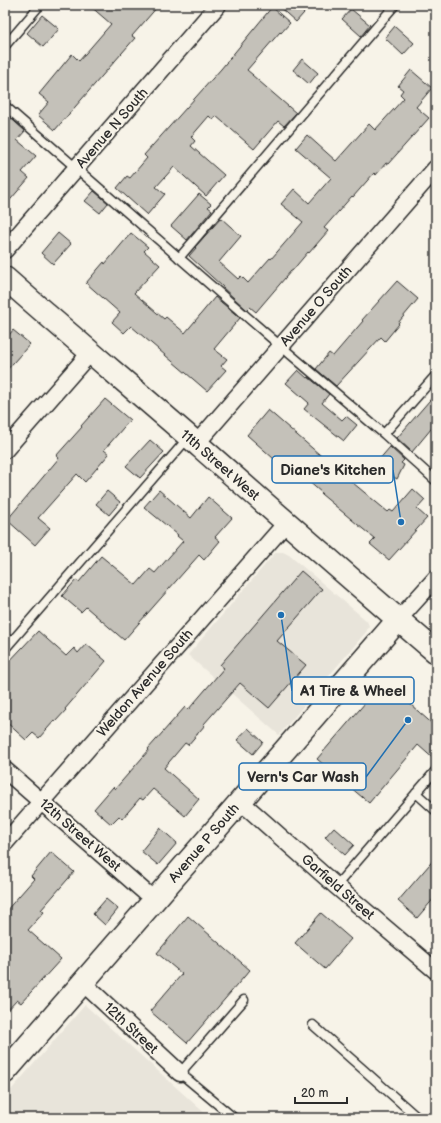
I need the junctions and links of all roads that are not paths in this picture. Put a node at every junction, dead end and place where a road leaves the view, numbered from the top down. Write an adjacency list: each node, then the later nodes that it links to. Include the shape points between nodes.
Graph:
1 (40, 5): 4 (lane)
2 (218, 5): 6 (street, Avenue N South)
3 (395, 5): 9 (lane)
4 (5, 46)
5 (5, 106): 6 (lane)
6 (77, 168): 8 (street, Avenue N South); 9 (lane)
7 (436, 168): 11 (street, Avenue O South)
8 (5, 250)
9 (179, 258): 11 (lane)
10 (5, 278): 12 (main road, 11th Street West)
11 (281, 347): 14 (lane); 15 (street, Avenue O South)
12 (90, 353): 15 (main road, 11th Street West); 16 (street)
13 (436, 375): 14 (lane)
14 (384, 434): 17 (lane)
15 (192, 441): 18 (main road, 11th Street West); 21 (lane)
16 (5, 450)
17 (436, 480)
18 (286, 523): 20 (main road, 11th Street West); 27 (street, Weldon Avenue South)
19 (436, 578): 20 (street, Avenue P South)
20 (398, 620): 22 (main road, 11th Street West); 26 (main road, Avenue P South)
21 (5, 649)
22 (436, 652)
23 (5, 770): 27 (street, 12th Street West)
24 (436, 770): 25 (lane)
25 (416, 793): 28 (lane); 30 (lane)
26 (240, 801): 30 (street, Garfield Street); 31 (main road, Avenue P South)
27 (41, 802): 29 (street, Weldon Avenue South); 31 (street, 12th Street West)
28 (436, 811)
29 (5, 843)
30 (336, 886): 32 (street, Garfield Street)
31 (154, 900): 33 (main road, Avenue P South)
32 (436, 971)
33 (83, 983): 36 (main road, Avenue P South); 37 (street, 12th Street)
34 (244, 1000): 37 (lane)
35 (313, 1025): 39 (lane)
36 (5, 1072)
37 (180, 1073): 38 (lane)
38 (234, 1118)
39 (418, 1118)

